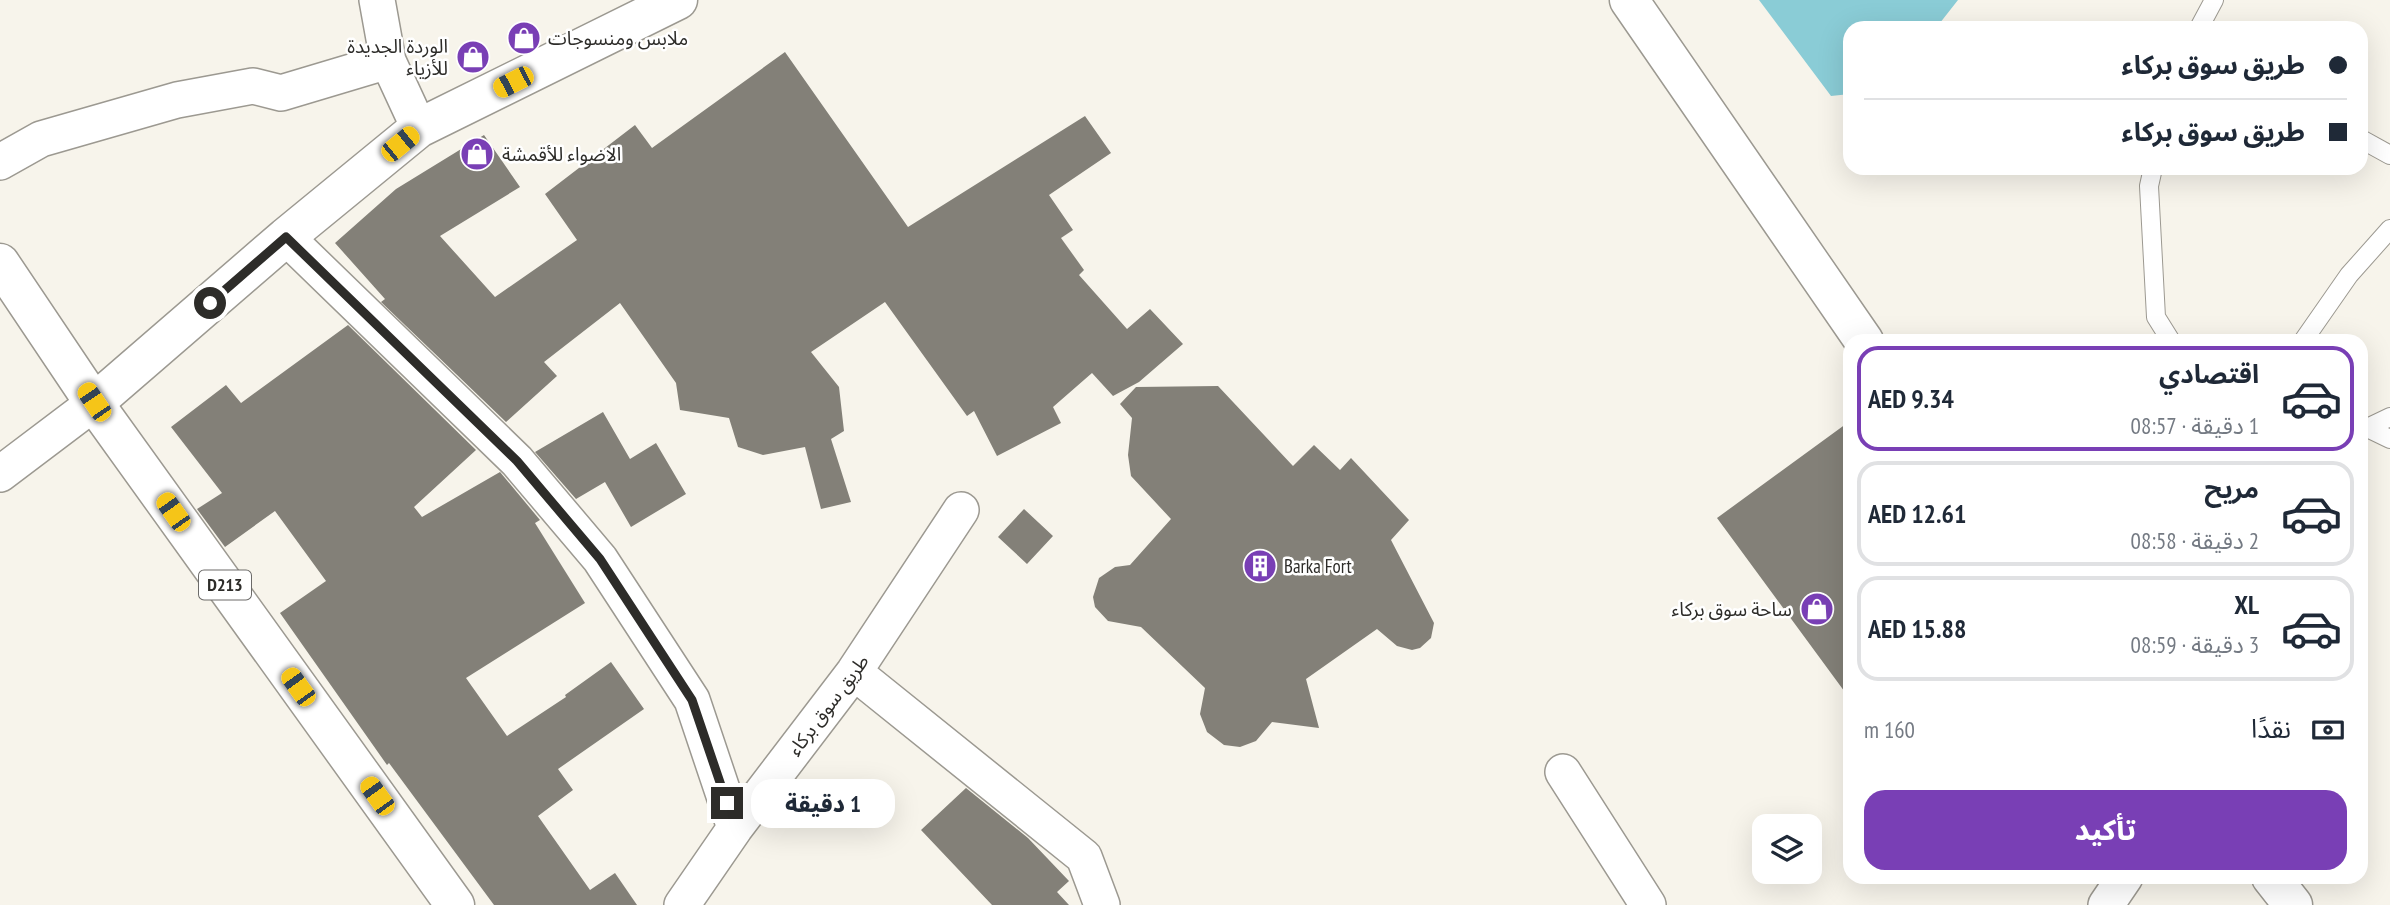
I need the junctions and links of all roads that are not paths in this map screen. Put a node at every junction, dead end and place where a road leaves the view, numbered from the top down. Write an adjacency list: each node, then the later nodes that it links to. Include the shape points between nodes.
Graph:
1 (377, 0): 6 (street)
2 (678, 0): 7 (street)
3 (1629, 0): 15 (street)
4 (2214, 0): 5 (lane)
5 (2203, 21)
6 (388, 61): 7 (street); 10 (street, via 281,93 253,86 177,100 41,139)
7 (419, 128): 13 (street)
8 (2368, 143): 9 (lane)
9 (2390, 155)
10 (0, 162)
11 (2151, 175): 16 (lane, via 2156,317)
12 (2390, 229): 17 (lane, via 2349,275)
13 (286, 237): 18 (street); 27 (street, via 517,461 600,559 692,700)
14 (0, 263): 18 (street, D213)
15 (1859, 334)
16 (2167, 334)
17 (2308, 334)
18 (94, 402): 23 (street); 30 (street, D213)
19 (2390, 417): 20 (lane)
20 (2368, 425)
21 (2368, 429): 22 (lane)
22 (2390, 439)
23 (0, 474)
24 (961, 510): 25 (street, طريق سوق بركاء)
25 (854, 672): 27 (street, طريق سوق بركاء); 32 (street, via 1084,856)
26 (1563, 772): 33 (street)
27 (735, 828): 31 (street, طريق سوق بركاء)
28 (2120, 884): 34 (street)
29 (2276, 884): 35 (street)
30 (455, 905)
31 (682, 905)
32 (1102, 905)
33 (1647, 905)
34 (2106, 905)
35 (2293, 905)

